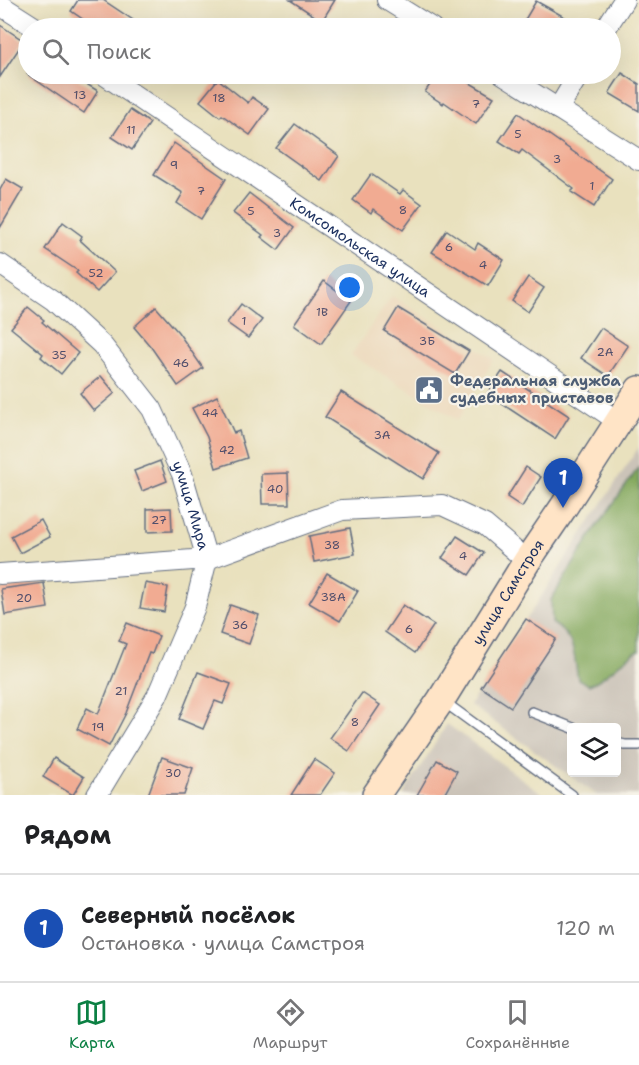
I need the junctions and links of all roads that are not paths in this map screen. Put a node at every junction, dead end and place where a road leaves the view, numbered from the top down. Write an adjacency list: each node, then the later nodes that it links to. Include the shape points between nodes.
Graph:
1 (387, 0): 5 (street)
2 (624, 0): 6 (street)
3 (0, 5): 4 (street)
4 (20, 18)
5 (416, 18)
6 (612, 18)
7 (119, 84): 13 (street, Комсомольская улица)
8 (518, 84): 10 (street)
9 (573, 84): 10 (street)
10 (558, 109): 11 (street)
11 (639, 160)
12 (0, 264): 14 (street, улица Мира, via 53,300 102,345 152,409 182,474)
13 (632, 408): 15 (street, улица Самстроя)
14 (207, 559): 15 (street, via 342,510 442,505 485,525); 16 (street); 22 (street, улица Мира, via 195,607 157,696)
15 (527, 561): 17 (street, улица Самстроя)
16 (0, 574)
17 (441, 700): 23 (street, улица Самстроя); 24 (lane)
18 (532, 711): 19 (lane)
19 (567, 726)
20 (621, 744): 21 (lane)
21 (639, 745)
22 (97, 795)
23 (376, 795)
24 (572, 795)

